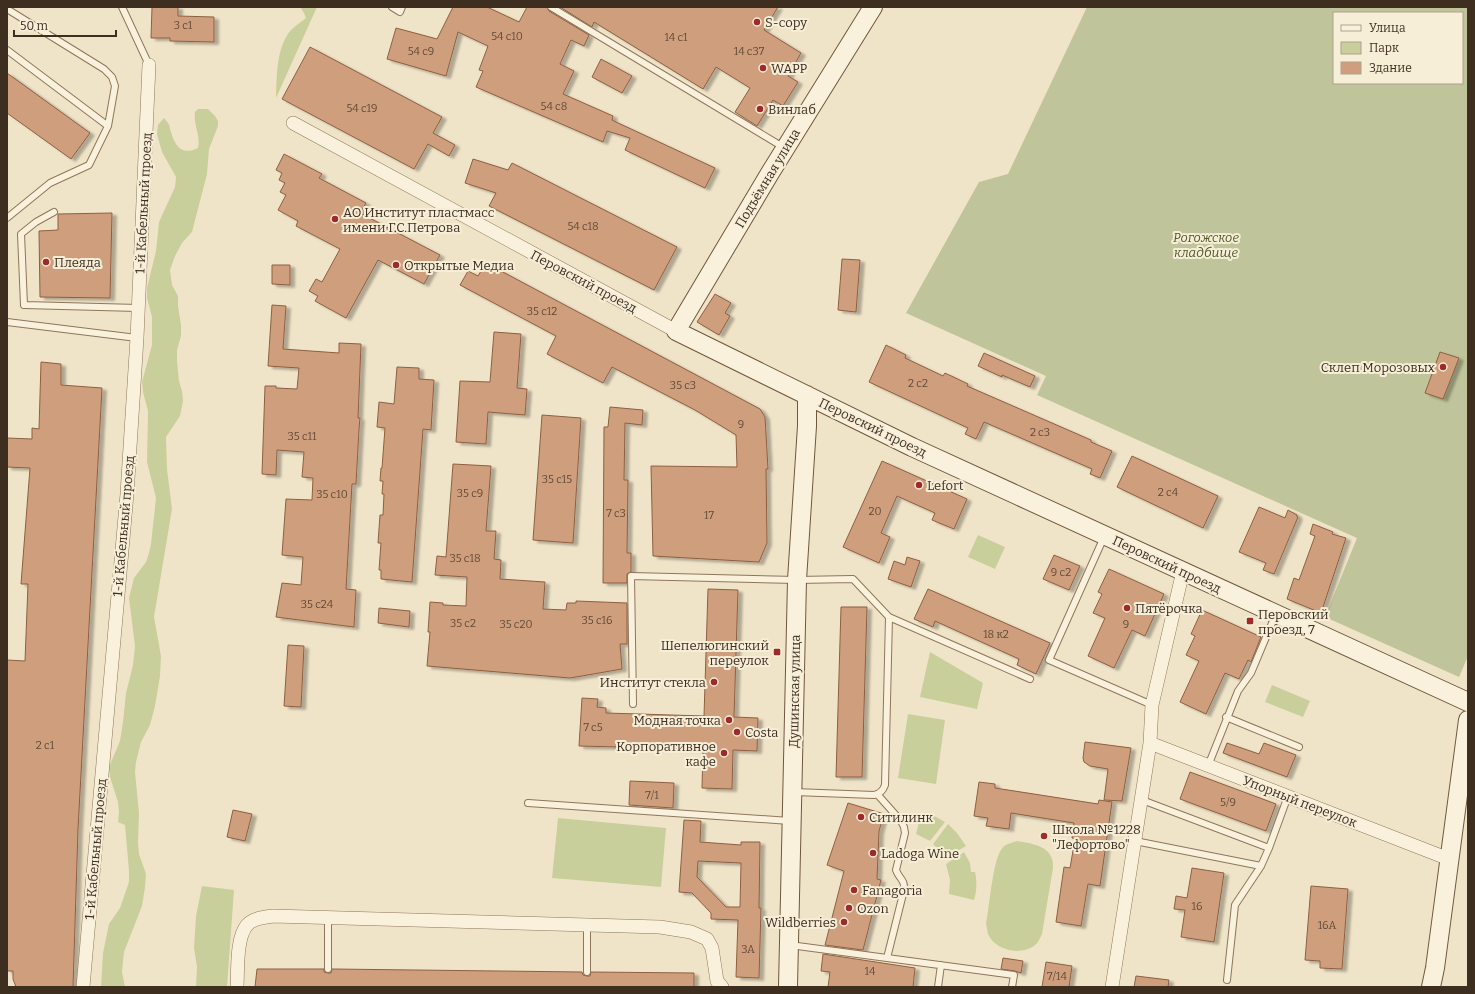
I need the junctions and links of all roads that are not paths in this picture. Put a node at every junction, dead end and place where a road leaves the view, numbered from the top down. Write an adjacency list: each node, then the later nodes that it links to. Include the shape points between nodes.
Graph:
1 (122, 7): 8 (lane)
2 (392, 7): 3 (lane, via 400,12)
3 (402, 7)
4 (551, 7): 11 (lane)
5 (873, 7): 11 (street, Подъёмная улица)
6 (7, 9): 10 (lane, via 104,69 112,77 115,86)
7 (7, 50): 10 (lane)
8 (149, 65): 14 (street, 1-й Кабельный проезд)
9 (293, 123): 16 (street, Перовский проезд)
10 (108, 126): 13 (lane, via 89,165 50,183)
11 (785, 148): 16 (street, Подъёмная улица)
12 (54, 212): 14 (lane, via 21,234 24,305)
13 (7, 218)
14 (138, 308): 17 (street, 1-й Кабельный проезд)
15 (7, 322): 17 (lane)
16 (676, 330): 18 (street, Перовский проезд)
17 (138, 338): 52 (street, 1-й Кабельный проезд, via 127,494)
18 (807, 395): 19 (street, Перовский проезд, via 912,447); 21 (street, Душинская улица)
19 (1104, 535): 20 (street, Перовский проезд); 27 (lane, via 1049,660)
20 (1183, 571): 22 (street, Перовский проезд); 27 (street)
21 (797, 580): 23 (lane, via 853,579); 26 (lane, via 631,576); 33 (street, Душинская улица)
22 (1276, 614): 25 (street, Перовский проезд); 28 (lane, via 1251,673 1238,691)
23 (889, 617): 24 (lane); 34 (lane, via 885,786)
24 (1030, 679)
25 (1468, 702)
26 (633, 704)
27 (1152, 705): 30 (street)
28 (1226, 717): 31 (lane); 32 (lane)
29 (1468, 720): 41 (street)
30 (1150, 743): 32 (street, Упорный переулок); 36 (street)
31 (1299, 746)
32 (1208, 766): 35 (street, Упорный переулок)
33 (792, 792): 34 (lane); 38 (street, Душинская улица)
34 (877, 794): 46 (lane, via 905,829 896,870 903,880 904,890)
35 (1288, 796): 40 (lane); 41 (street, Упорный переулок)
36 (1142, 800): 39 (street); 40 (lane)
37 (528, 804): 38 (lane)
38 (792, 821): 45 (street, Душинская улица)
39 (1135, 841): 42 (lane); 58 (street)
40 (1269, 848): 42 (lane)
41 (1449, 859): 48 (street)
42 (1261, 866): 51 (lane, via 1235,905)
43 (328, 918): 44 (street); 49 (lane); 53 (street, via 273,916 256,919 247,924 240,937)
44 (586, 924): 50 (lane); 54 (street, via 660,927 691,932 706,939 712,948 717,981)
45 (789, 944): 46 (lane); 55 (street, Душинская улица)
46 (887, 958): 47 (lane)
47 (941, 965): 56 (lane); 57 (lane, via 1014,975)
48 (1435, 968): 59 (street); 60 (street)
49 (328, 969)
50 (587, 972)
51 (1227, 980)
52 (82, 987)
53 (237, 987)
54 (722, 987)
55 (788, 987)
56 (938, 987)
57 (1012, 987)
58 (1112, 987)
59 (1431, 987)
60 (1437, 987)

